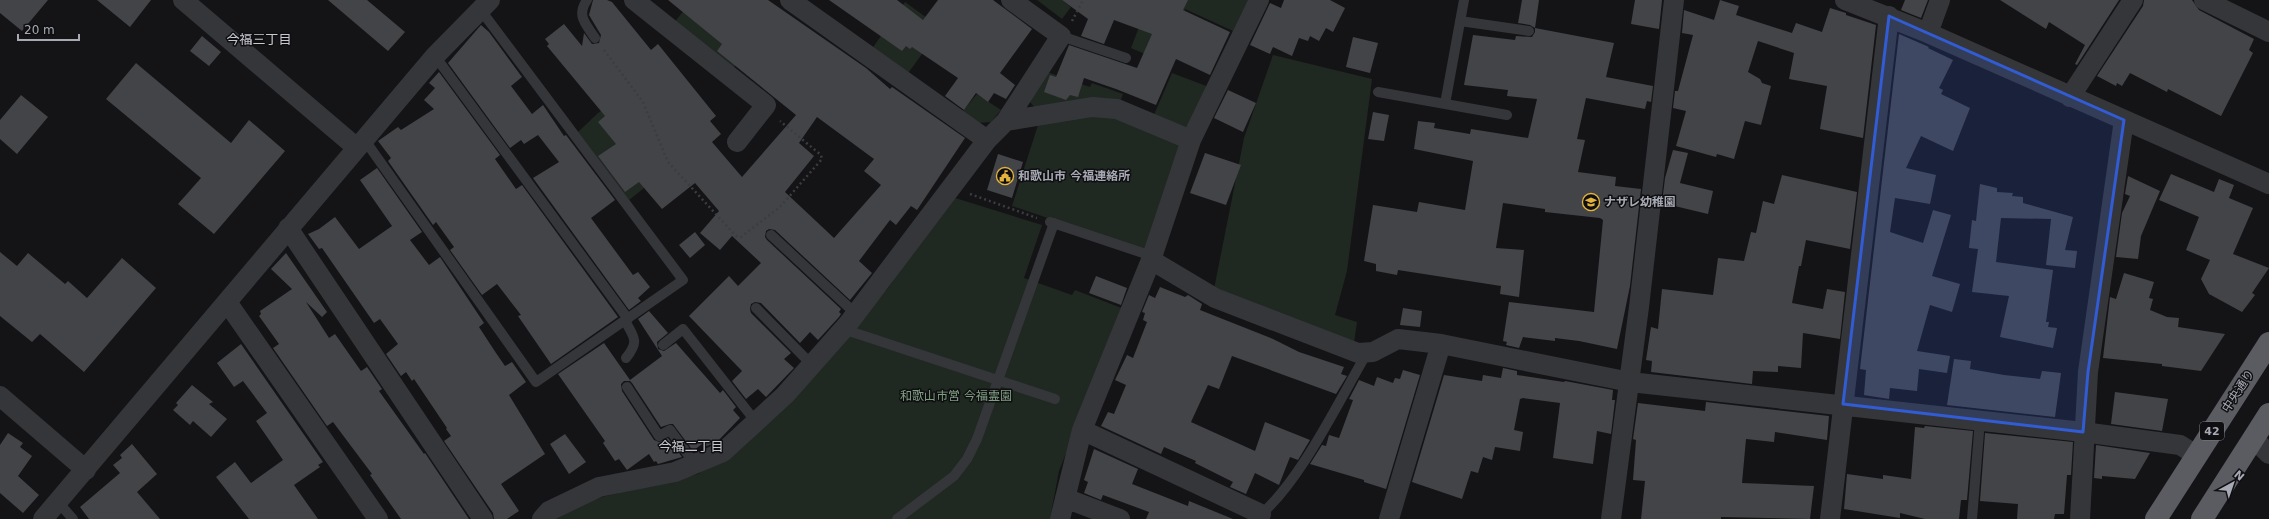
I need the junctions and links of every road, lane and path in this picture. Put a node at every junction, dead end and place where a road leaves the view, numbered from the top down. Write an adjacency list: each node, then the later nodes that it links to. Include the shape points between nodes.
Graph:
1 (183, 0): 33 (street)
2 (587, 0): 20 (lane, via 582,8 582,16)
3 (634, 0): 26 (street, via 766,105)
4 (790, 0): 30 (street)
5 (1011, 0): 19 (street)
6 (1259, 0): 31 (street)
7 (1464, 0): 15 (lane)
8 (1674, 0): 51 (street)
9 (1845, 0): 14 (street)
10 (1940, 0): 18 (street)
11 (2133, 0): 24 (street)
12 (2204, 0): 17 (street)
13 (485, 4): 21 (street); 42 (lane, via 683,280)
14 (1889, 16): 18 (street); 55 (street)
15 (1460, 21): 16 (lane); 25 (lane)
16 (1529, 31)
17 (2269, 32)
18 (1928, 33): 24 (street)
19 (1061, 36): 22 (lane); 28 (street)
20 (595, 38): 26 (path, via 643,102 668,162 736,236 741,237 780,207 822,159 821,155)
21 (435, 56): 33 (street); 42 (lane)
22 (1126, 58)
23 (1378, 92): 25 (lane)
24 (2070, 97): 29 (street)
25 (1445, 104): 27 (lane)
26 (764, 107): 32 (street)
27 (1507, 115)
28 (1006, 120): 30 (street); 31 (street, via 1092,106 1117,109)
29 (2124, 120): 34 (street); 60 (street, via 2088,372)
30 (987, 140): 35 (street)
31 (1191, 140): 39 (street)
32 (737, 142)
33 (361, 143): 37 (street); 42 (lane, via 536,382)
34 (2269, 184)
35 (950, 188): 36 (path); 43 (street)
36 (1052, 223): 39 (lane); 50 (lane)
37 (288, 228): 40 (street); 72 (street)
38 (771, 235): 43 (lane)
39 (1151, 258): 47 (street, via 1215,298 1358,352); 59 (street)
40 (228, 302): 65 (street); 71 (street)
41 (756, 308): 49 (lane)
42 (627, 320): 48 (lane, via 635,336 634,348)
43 (850, 322): 49 (street); 50 (lane)
44 (2269, 343): 63 (highway, 中央通り / 42)
45 (1441, 344): 47 (street, via 1398,339); 51 (street); 77 (street)
46 (662, 345): 58 (lane, via 683,329)
47 (1367, 353): 68 (lane, via 1288,485)
48 (626, 358)
49 (812, 365): 58 (street)
50 (997, 380): 54 (lane); 74 (lane, via 977,439 967,459 954,476)
51 (1630, 382): 55 (street); 78 (street)
52 (627, 387): 64 (lane, via 659,436 670,430)
53 (0, 396): 65 (street)
54 (1055, 399)
55 (1843, 404): 57 (street); 79 (street)
56 (2269, 414): 61 (highway)
57 (1980, 420): 60 (street); 80 (lane)
58 (756, 422): 64 (street, via 723,452)
59 (1082, 430): 66 (street); 68 (street)
60 (2083, 432): 63 (street, via 2180,445); 81 (street)
61 (2254, 438): 62 (street); 83 (highway)
62 (2269, 454)
63 (2196, 455): 82 (highway, 中央通り / 42)
64 (695, 464): 73 (street, via 675,472 599,487 549,511)
65 (86, 470): 67 (street)
66 (1065, 498): 75 (street); 76 (street)
67 (58, 502): 69 (street); 70 (lane)
68 (1259, 517)
69 (43, 519)
70 (73, 519)
71 (378, 519)
72 (483, 519)
73 (542, 519)
74 (897, 519)
75 (1060, 519)
76 (1120, 519)
77 (1389, 519)
78 (1611, 519)
79 (1830, 519)
80 (1972, 519)
81 (2080, 519)
82 (2156, 519)
83 (2202, 519)

